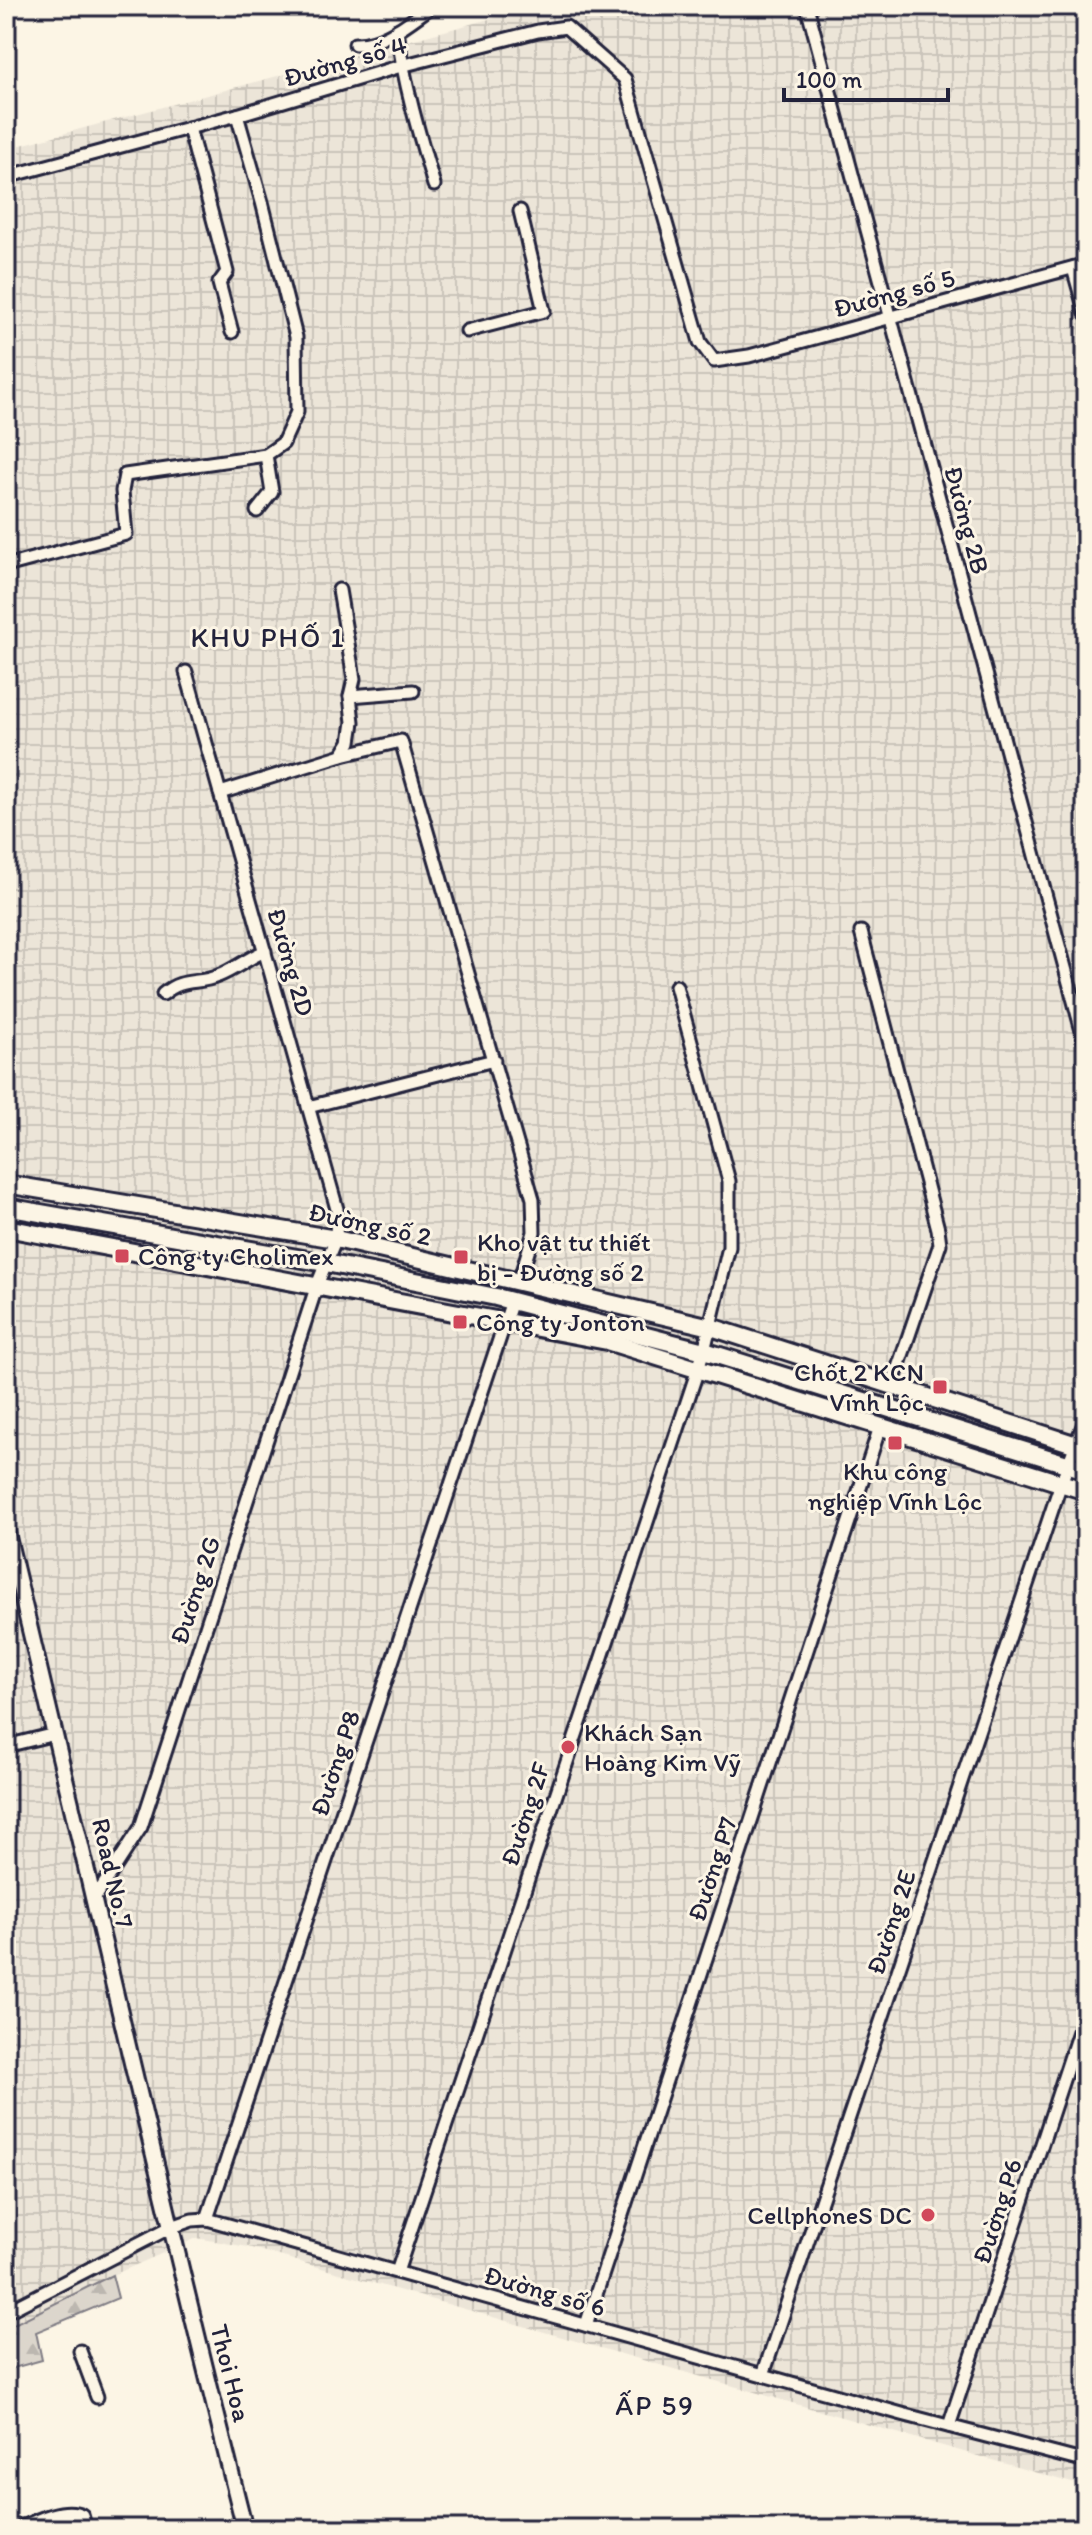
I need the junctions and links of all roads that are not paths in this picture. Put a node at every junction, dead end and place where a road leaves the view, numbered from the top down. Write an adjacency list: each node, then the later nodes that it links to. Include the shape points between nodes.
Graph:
1 (432, 6): 3 (street)
2 (807, 6): 14 (street, Đường 2B)
3 (397, 30): 4 (street); 5 (street)
4 (355, 44)
5 (401, 66): 6 (street, Đường số 4); 9 (street); 17 (street, Đường số 4, via 566,27 625,79 700,342)
6 (237, 115): 7 (street, Đường số 4); 18 (street, via 296,337 297,412 283,443)
7 (189, 128): 8 (street, Đường số 4); 16 (street, via 227,272 219,283)
8 (6, 177)
9 (434, 185)
10 (520, 211): 15 (street, via 544,311)
11 (1086, 264): 12 (street, Đường số 5)
12 (1073, 268): 13 (street); 14 (street, Đường số 5)
13 (1086, 314)
14 (890, 316): 17 (street, Đường số 5); 31 (street, Đường 2B)
15 (467, 331)
16 (232, 332)
17 (714, 361)
18 (266, 455): 19 (street, via 272,492); 20 (street, via 125,475 126,534)
19 (257, 511)
20 (6, 566)
21 (339, 590): 24 (street, via 354,679)
22 (186, 672): 26 (street, Đường 2D)
23 (413, 691): 24 (street)
24 (350, 696): 25 (street, via 352,732)
25 (342, 755): 26 (street); 32 (street, via 401,741)
26 (220, 793): 28 (street, Đường 2D)
27 (861, 932): 46 (street, via 940,1244)
28 (265, 951): 30 (street, via 220,976 178,983); 33 (street, Đường 2D)
29 (676, 986): 43 (street, Đường 2F, via 729,1181 729,1247)
30 (163, 994)
31 (1086, 1046)
32 (494, 1060): 33 (street); 39 (street, via 533,1199 534,1232)
33 (308, 1107): 37 (street, Đường 2D, via 337,1209)
34 (6, 1184): 37 (main road, Đường số 2)
35 (6, 1207): 38 (main road, Đường số 2)
36 (6, 1228): 40 (main road)
37 (336, 1239): 38 (street, Đường 2D); 39 (main road, Đường số 2)
38 (326, 1263): 40 (street, Đường 2G); 41 (main road, Đường số 2)
39 (519, 1282): 43 (main road, Đường số 2)
40 (317, 1285): 42 (main road); 57 (street, Đường 2G, via 141,1827)
41 (512, 1301): 42 (street, Đường P8); 44 (main road, Đường số 2)
42 (505, 1321): 45 (main road, via 607,1341); 59 (street, Đường P8)
43 (711, 1327): 44 (street, Đường 2F); 46 (main road, Đường số 2)
44 (704, 1351): 45 (street, Đường 2F); 50 (main road, Đường số 2)
45 (697, 1369): 48 (main road); 61 (street, Đường 2F)
46 (892, 1385): 49 (main road, Đường số 2)
47 (1086, 1418): 49 (street)
48 (880, 1427): 52 (main road); 63 (street, Đường P7)
49 (1082, 1446): 50 (street)
50 (1069, 1464): 51 (main road, Đường số 2); 52 (street, Đường 2E)
51 (1086, 1470)
52 (1061, 1483): 53 (main road); 65 (street, Đường 2E)
53 (1086, 1491)
54 (6, 1529): 55 (street, Road No.7)
55 (55, 1734): 56 (street); 57 (street, Road No.7)
56 (6, 1746)
57 (95, 1898): 60 (street, Road No.7)
58 (1086, 2010): 67 (street, Đường P6)
59 (207, 2219): 60 (street, Đường số 6); 61 (street, Đường số 6)
60 (169, 2228): 62 (street, Đường số 6); 71 (street, Thoi Hoa)
61 (397, 2272): 63 (street, Đường số 6)
62 (6, 2312)
63 (586, 2325): 65 (street, Đường số 6)
64 (80, 2351): 66 (street)
65 (763, 2375): 67 (street, Đường số 6)
66 (97, 2397)
67 (949, 2426): 68 (street, Đường số 6)
68 (1086, 2462)
69 (18, 2529): 70 (street, via 79,2512)
70 (86, 2529)
71 (245, 2529)

